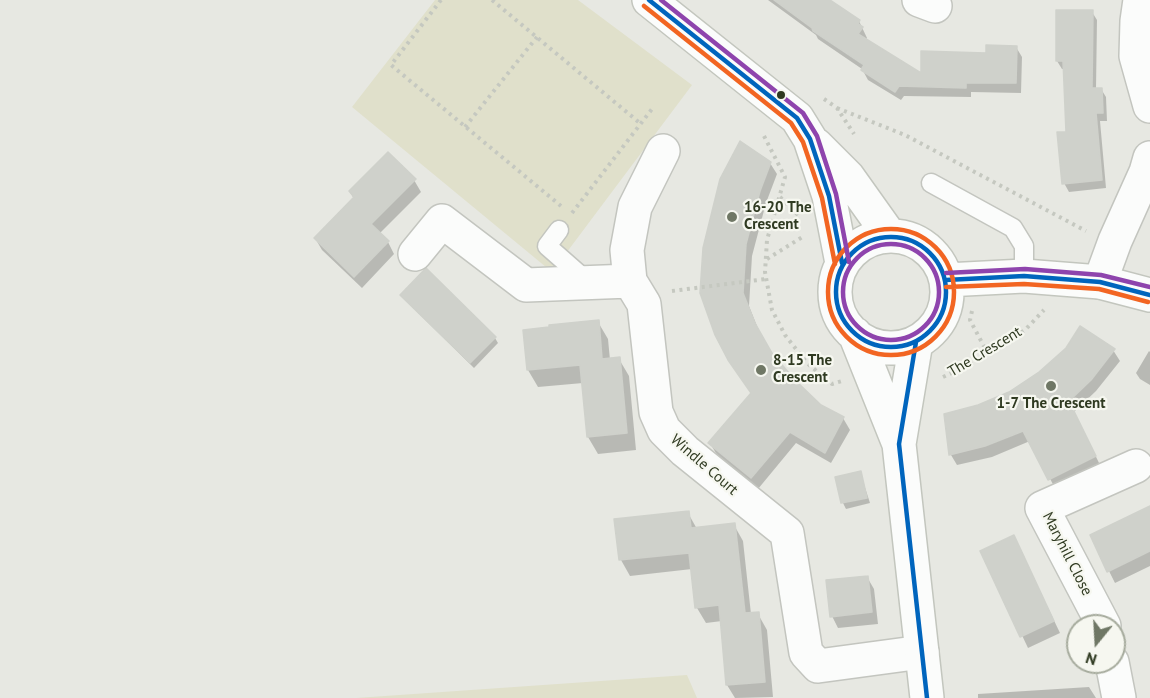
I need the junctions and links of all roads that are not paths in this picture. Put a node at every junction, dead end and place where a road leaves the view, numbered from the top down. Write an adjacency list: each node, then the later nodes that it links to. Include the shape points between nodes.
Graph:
1 (649, 0): 4 (street, via 797,118)
2 (1140, 0): 3 (street, via 1136,56)
3 (1150, 106)
4 (810, 139): 9 (street, via 848,177); 11 (street, via 829,196)
5 (663, 151): 16 (street, via 634,207 627,250)
6 (1150, 158): 14 (street)
7 (931, 183): 12 (lane, via 1013,228)
8 (559, 230): 15 (lane, via 547,246)
9 (891, 236): 11 (street, via 872,239); 13 (street, via 926,248 939,263)
10 (415, 254): 15 (street, via 442,221 526,285)
11 (842, 263): 18 (street, via 836,301 842,320)
12 (1037, 277): 13 (street); 14 (street)
13 (946, 280): 19 (street, via 941,316 931,331)
14 (1100, 282): 17 (street)
15 (589, 283): 16 (street)
16 (634, 288): 23 (street, Windle Court, via 644,304 656,412 664,430 787,533 806,653 818,666)
17 (1150, 295)
18 (855, 334): 19 (street, via 884,347); 20 (street)
19 (916, 342): 20 (street)
20 (899, 444): 23 (street)
21 (1136, 466): 22 (street, Maryhill Close, via 1042,508)
22 (1098, 614)
23 (922, 652): 25 (street)
24 (1114, 674): 26 (street)
25 (927, 698)
26 (1119, 698)

